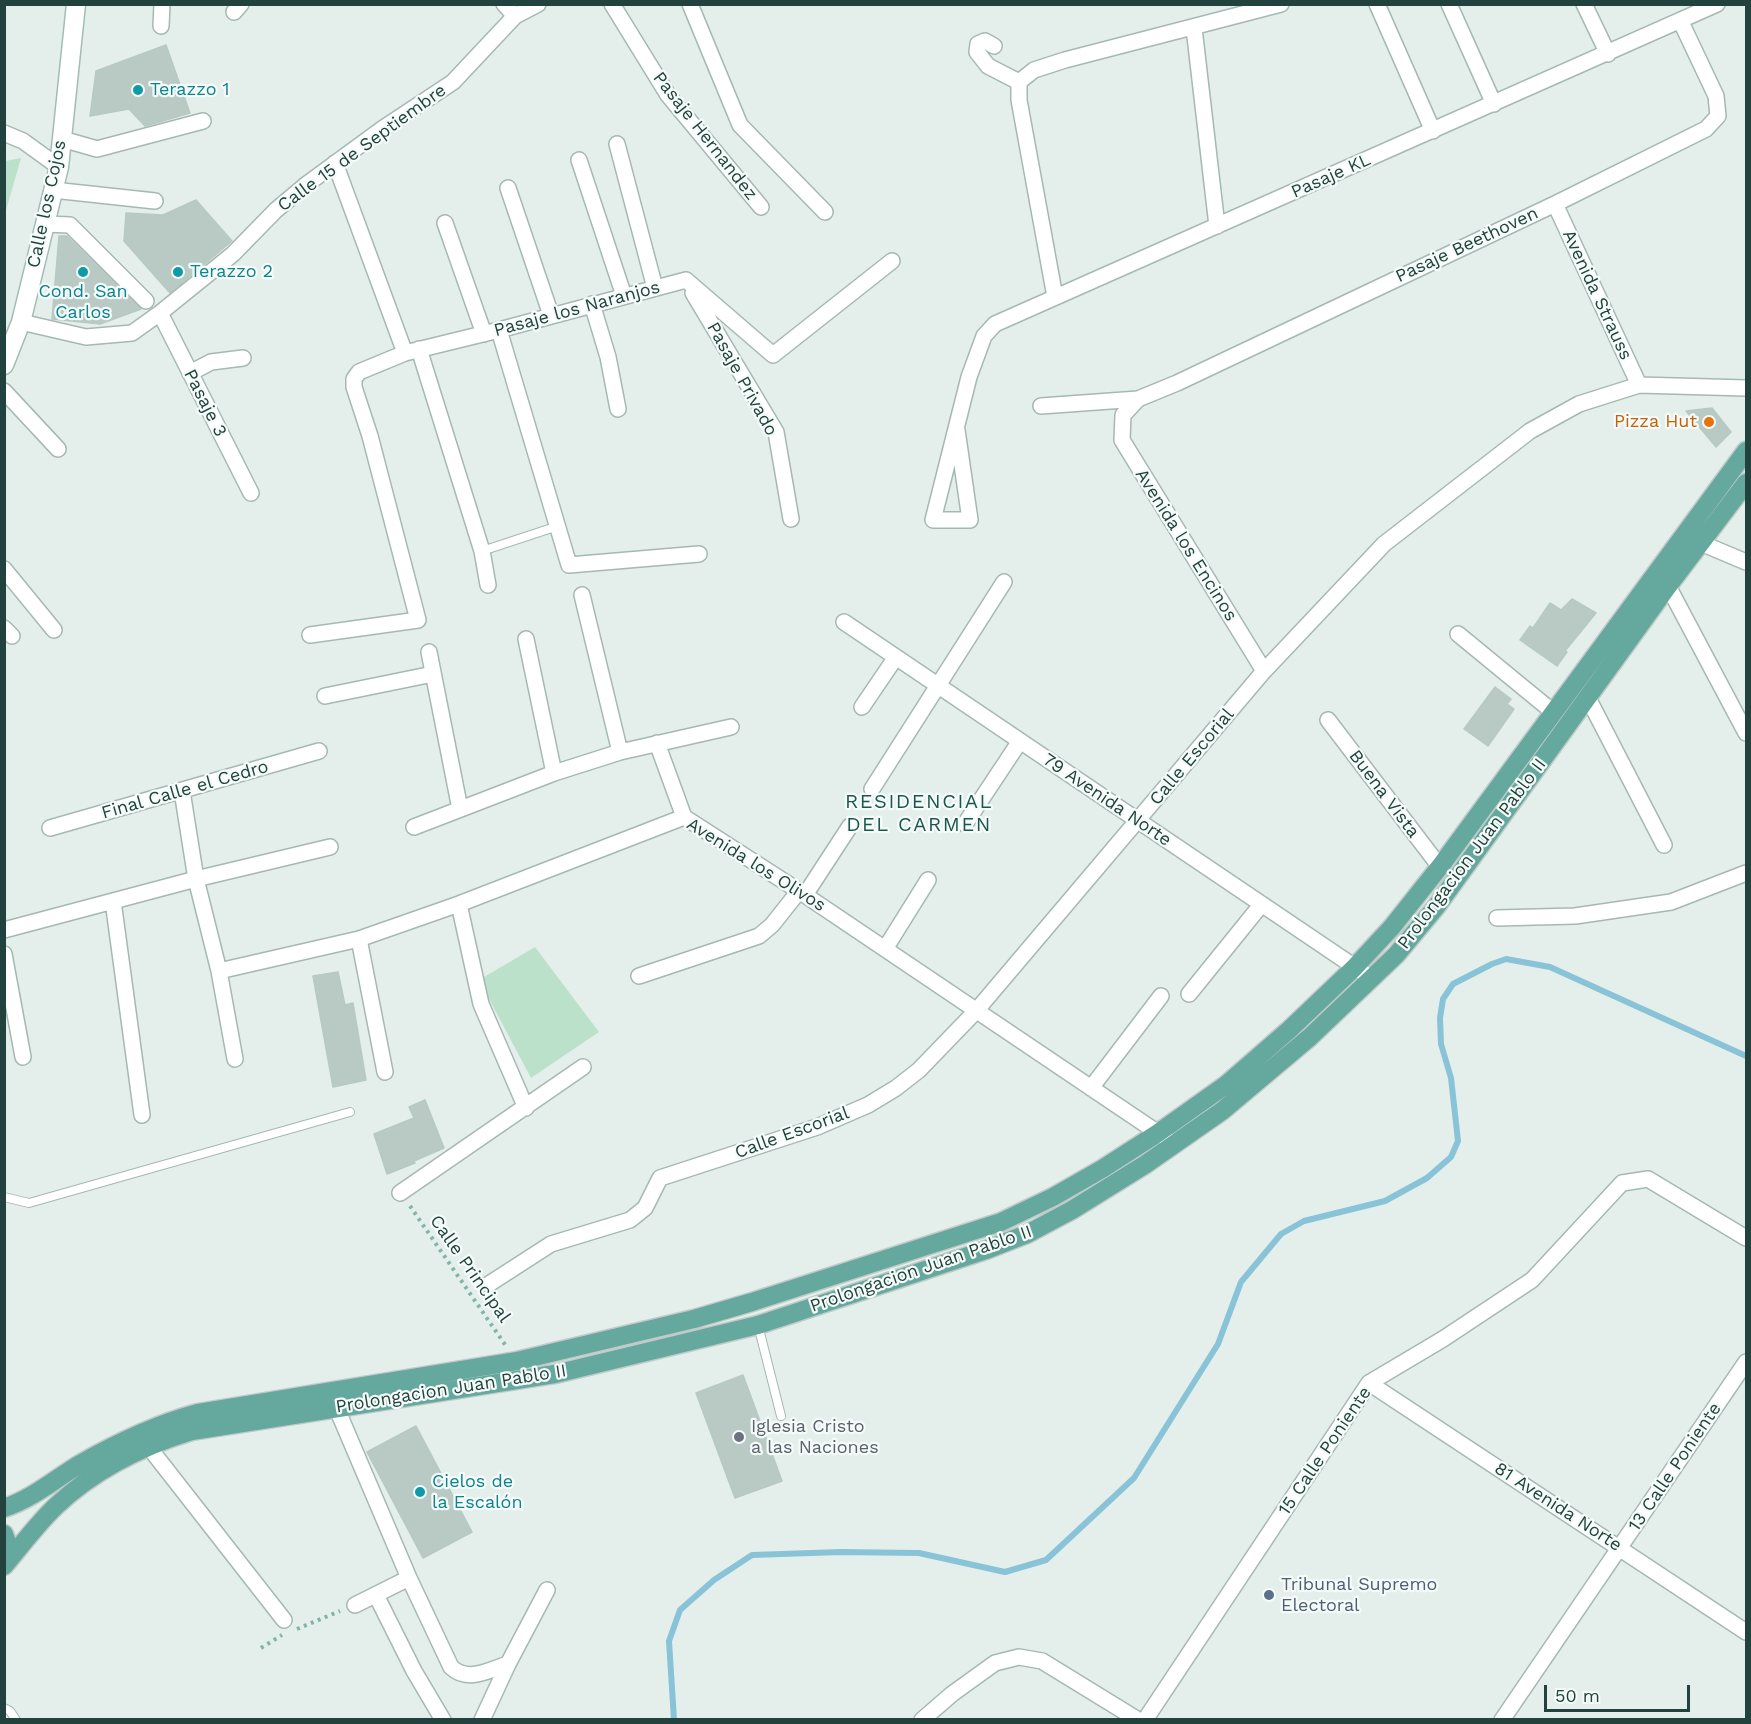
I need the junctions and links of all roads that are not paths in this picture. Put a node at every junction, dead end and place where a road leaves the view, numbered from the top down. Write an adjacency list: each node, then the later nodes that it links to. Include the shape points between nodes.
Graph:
1 (76, 4): 22 (street, Calle los Cojos)
2 (162, 4): 13 (street)
3 (538, 4): 11 (street, Calle 15 de Septiembre)
4 (612, 4): 31 (street, Pasaje Hernandez, via 668,95)
5 (690, 4): 32 (street, via 740,125)
6 (1281, 4): 14 (street)
7 (1377, 4): 20 (street)
8 (1449, 4): 18 (street)
9 (1584, 4): 16 (street)
10 (1717, 4): 12 (street, Pasaje KL)
11 (509, 10): 25 (street, Calle 15 de Septiembre, via 453,82)
12 (1681, 22): 16 (street, Pasaje KL); 30 (street, Pasaje Beethoven, via 1716,96 1718,116 1706,129)
13 (161, 26)
14 (1194, 28): 17 (street, via 1034,70); 35 (street)
15 (994, 46): 17 (street, via 985,41 978,44 977,52 988,66)
16 (1608, 54): 18 (street, Pasaje KL)
17 (1019, 82): 40 (street)
18 (1494, 104): 20 (street, Pasaje KL)
19 (203, 121): 22 (street, via 97,149)
20 (1433, 131): 35 (street, Pasaje KL)
21 (4, 133): 26 (street, via 23,141)
22 (62, 139): 26 (street, Calle los Cojos)
23 (617, 144): 38 (street)
24 (579, 160): 39 (street)
25 (335, 163): 43 (street, Calle 15 de Septiembre); 48 (street)
26 (58, 167): 28 (street, Calle los Cojos)
27 (508, 188): 44 (street)
28 (53, 190): 29 (street); 34 (street, Calle los Cojos)
29 (155, 201)
30 (1555, 204): 52 (street, Avenida Strauss); 55 (street, Pasaje Beethoven)
31 (761, 207)
32 (825, 212)
33 (445, 223): 47 (street)
34 (45, 224): 41 (street, via 70,225); 45 (street, Calle los Cojos)
35 (1217, 226): 40 (street, Pasaje KL)
36 (892, 261): 37 (street, via 773,355)
37 (686, 280): 38 (street, Pasaje los Naranjos); 64 (street, Pasaje Privado, via 776,432)
38 (656, 288): 39 (street, Pasaje los Naranjos)
39 (624, 296): 42 (street, Pasaje los Naranjos)
40 (1055, 297): 59 (street, Pasaje KL, via 995,324 984,336 961,403)
41 (146, 301)
42 (592, 304): 44 (street, Pasaje los Naranjos); 57 (street)
43 (160, 314): 45 (street, Calle 15 de Septiembre, via 132,333 86,336); 51 (street, Pasaje 3)
44 (551, 315): 46 (street, Pasaje los Naranjos)
45 (21, 322): 50 (street, Calle los Cojos)
46 (499, 330): 47 (street, Pasaje los Naranjos); 65 (street)
47 (484, 334): 48 (street, Pasaje los Naranjos)
48 (412, 351): 67 (street); 78 (street, Pasaje los Naranjos, via 359,372 354,387 418,620)
49 (243, 358): 51 (street, via 211,362)
50 (4, 365)
51 (190, 373): 63 (street, Pasaje 3)
52 (1639, 385): 53 (street, Calle Escorial); 82 (street, Calle Escorial, via 1580,404 1530,431 1384,544)
53 (1746, 388)
54 (4, 391): 60 (street)
55 (1138, 399): 56 (street); 58 (street, Pasaje Beethoven)
56 (1041, 406)
57 (618, 409)
58 (1123, 415): 82 (street, Avenida los Encinos, via 1122,440)
59 (957, 430): 59 (street, via 970,520 933,520 948,464)
60 (58, 449)
61 (1746, 451): 88 (main road, Prolongacion Juan Pablo II)
62 (1746, 483): 66 (main road, Prolongacion Juan Pablo II)
63 (251, 493)
64 (791, 519)
65 (558, 526): 67 (lane); 68 (street, via 569,565)
66 (1701, 543): 69 (street); 73 (main road, Prolongacion Juan Pablo II)
67 (482, 550): 72 (street)
68 (699, 554)
69 (1746, 562)
70 (4, 569): 76 (street)
71 (1004, 582): 84 (street)
72 (488, 585)
73 (1668, 586): 86 (main road, Prolongacion Juan Pablo II); 91 (street)
74 (582, 595): 95 (street)
75 (844, 622): 81 (street, 79 Avenida Norte)
76 (54, 630)
77 (1458, 634): 88 (street)
78 (310, 635)
79 (526, 639): 96 (street)
80 (429, 652): 83 (street)
81 (896, 657): 84 (street, 79 Avenida Norte); 87 (street)
82 (1264, 671): 101 (street, Calle Escorial)
83 (433, 674): 85 (street); 99 (street)
84 (939, 686): 92 (street, 79 Avenida Norte); 97 (street)
85 (326, 696)
86 (1588, 698): 106 (street); 124 (main road, Prolongacion Juan Pablo II, via 1436,907)
87 (862, 707)
88 (1553, 712): 108 (main road, Prolongacion Juan Pablo II)
89 (1328, 720): 108 (street, Buena Vista)
90 (731, 727): 93 (street)
91 (1746, 733)
92 (1020, 741): 101 (street, 79 Avenida Norte); 102 (street)
93 (657, 743): 95 (street); 100 (street)
94 (319, 751): 98 (street, Final Calle el Cedro)
95 (620, 752): 96 (street)
96 (554, 773): 99 (street)
97 (872, 789)
98 (182, 790): 105 (street, Final Calle el Cedro); 110 (street)
99 (460, 809): 104 (street)
100 (684, 817): 112 (street, Avenida los Olivos); 114 (street, Avenida los Olivos)
101 (1137, 821): 115 (street, 79 Avenida Norte); 127 (street, Calle Escorial)
102 (965, 824)
103 (850, 826): 112 (street)
104 (414, 827)
105 (50, 828)
106 (1664, 845)
107 (330, 847): 110 (street)
108 (1440, 867): 121 (main road, Prolongacion Juan Pablo II)
109 (1746, 873): 116 (street, via 1671,902 1575,916)
110 (196, 879): 113 (street); 122 (street)
111 (928, 880): 119 (street)
112 (802, 893): 119 (street, Avenida los Olivos); 123 (street, via 759,936)
113 (113, 901): 117 (street); 135 (street)
114 (459, 904): 118 (street, Avenida los Olivos); 133 (street, via 481,1004)
115 (1261, 904): 121 (street, 79 Avenida Norte); 125 (street)
116 (1497, 918)
117 (4, 930)
118 (359, 939): 122 (street, Avenida los Olivos); 131 (street)
119 (885, 949): 127 (street, Avenida los Olivos)
120 (4, 954): 128 (street)
121 (1354, 968): 124 (street, 79 Avenida Norte); 136 (main road, Prolongacion Juan Pablo II, via 1227,1084)
122 (219, 971): 129 (street)
123 (639, 976)
124 (1371, 978): 137 (main road, Prolongacion Juan Pablo II, via 1310,1037 1222,1111)
125 (1189, 994)
126 (1161, 996): 132 (street)
127 (976, 1011): 132 (street, Avenida los Olivos); 141 (street, Calle Escorial, via 919,1070 868,1105 817,1127 660,1178 645,1208 630,1220 551,1244)
128 (23, 1057)
129 (235, 1059)
130 (584, 1067): 133 (street)
131 (385, 1072)
132 (1091, 1088): 136 (street, Avenida los Olivos)
133 (526, 1108): 138 (street)
134 (350, 1112): 139 (lane, via 29,1203)
135 (142, 1115)
136 (1158, 1133): 137 (street, Avenida los Olivos); 148 (main road, Prolongacion Juan Pablo II, via 1053,1197 987,1228 704,1316 517,1361 190,1415 112,1447)
137 (1174, 1145): 142 (main road, Prolongacion Juan Pablo II, via 1027,1234)
138 (400, 1193)
139 (4, 1197)
140 (1746, 1238): 144 (street, 15 Calle Poniente, via 1648,1179 1622,1183 1532,1280)
141 (489, 1284)
142 (758, 1325): 145 (main road, Prolongacion Juan Pablo II, via 555,1374); 146 (lane)
143 (1746, 1362): 150 (street, 13 Calle Poniente)
144 (1369, 1383): 150 (street, 81 Avenida Norte); 165 (street, 15 Calle Poniente)
145 (337, 1409): 147 (main road, Prolongacion Juan Pablo II, via 192,1431); 152 (street)
146 (781, 1416)
147 (148, 1446): 151 (main road, Prolongacion Juan Pablo II, via 107,1468 61,1502); 156 (street)
148 (4, 1508)
149 (4, 1534): 151 (main road, via 8,1545)
150 (1620, 1547): 157 (street, 81 Avenida Norte); 166 (street, 13 Calle Poniente)
151 (4, 1563)
152 (409, 1578): 154 (street); 158 (street, via 454,1670 471,1676)
153 (547, 1590): 158 (street)
154 (375, 1595): 155 (street); 161 (street)
155 (355, 1605)
156 (287, 1628)
157 (1746, 1632)
158 (508, 1664): 162 (street)
159 (4, 1708): 160 (lane)
160 (16, 1719)
161 (443, 1719)
162 (482, 1719)
163 (922, 1719): 164 (street, via 995,1663 1019,1657 1042,1661)
164 (1138, 1719)
165 (1145, 1719)
166 (1502, 1719)

